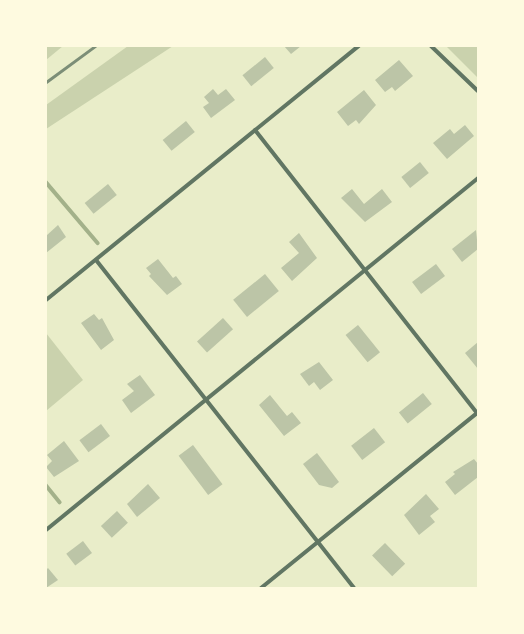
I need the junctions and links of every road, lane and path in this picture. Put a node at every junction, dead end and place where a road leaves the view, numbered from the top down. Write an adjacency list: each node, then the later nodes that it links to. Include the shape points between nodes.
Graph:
1 (359, 46): 4 (street)
2 (431, 46): 3 (street)
3 (478, 91)
4 (255, 130): 6 (street); 7 (street)
5 (478, 178): 7 (street)
6 (96, 260): 8 (street); 9 (street)
7 (366, 270): 9 (street); 10 (street)
8 (46, 300)
9 (206, 401): 11 (street); 12 (street)
10 (478, 413): 12 (street)
11 (46, 530)
12 (318, 542): 13 (street); 14 (street)
13 (261, 588)
14 (354, 588)

